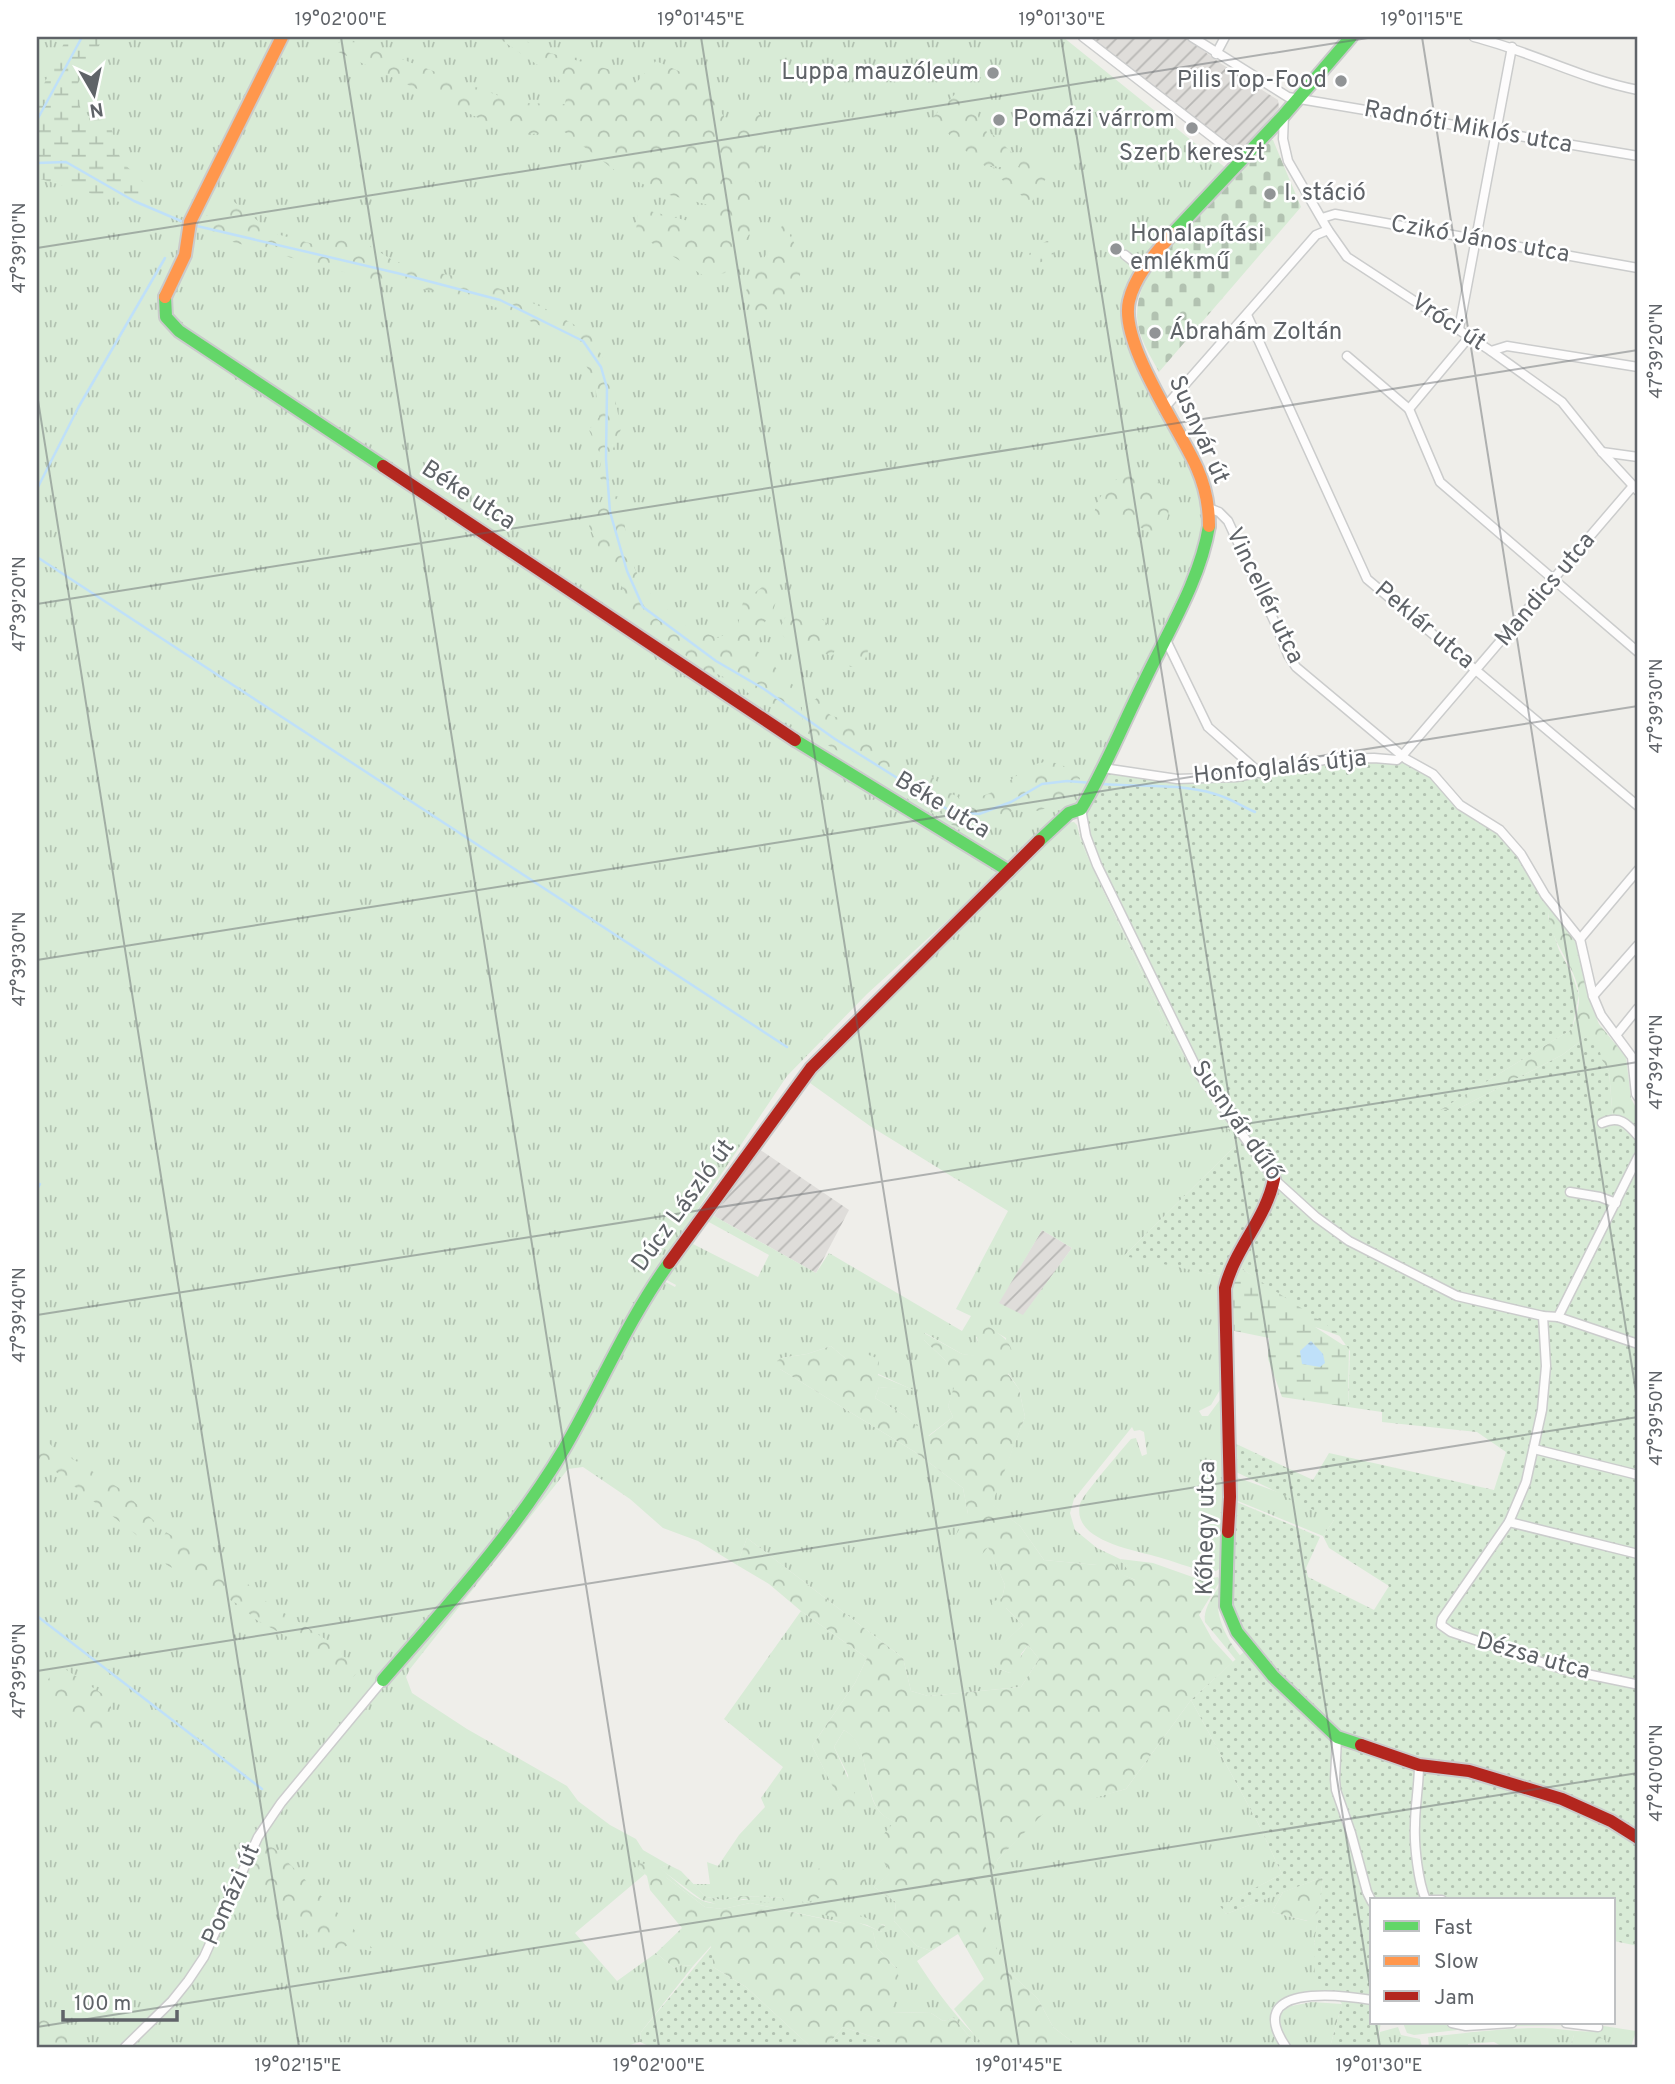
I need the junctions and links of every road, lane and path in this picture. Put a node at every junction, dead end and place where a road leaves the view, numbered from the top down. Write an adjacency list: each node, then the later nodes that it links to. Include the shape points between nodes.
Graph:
1 (282, 37): 47 (street, Béke utca, via 190,222 185,255 165,299 166,317 179,331 308,418 824,759)
2 (1083, 37): 16 (street)
3 (1192, 37): 8 (street, Radnóti Miklós utca)
4 (1225, 37): 8 (street)
5 (1351, 37): 10 (street, Susnyár út)
6 (1474, 37): 7 (street)
7 (1512, 47): 9 (street); 13 (street)
8 (1216, 54): 10 (street, Radnóti Miklós utca)
9 (1638, 90)
10 (1298, 99): 11 (street, Susnyár út); 13 (street, Radnóti Miklós utca)
11 (1284, 114): 12 (street, Susnyár út); 14 (street, Vróci út)
12 (1269, 130): 14 (street); 16 (street, Susnyár út)
13 (1494, 132): 15 (street, Radnóti Miklós utca); 19 (street)
14 (1283, 139): 17 (street, Vróci út, via 1288,161)
15 (1638, 156)
16 (1242, 160): 22 (street, Susnyár út)
17 (1322, 218): 18 (street, Vróci út); 19 (street, Czikó János utca, via 1335,214)
18 (1328, 230): 23 (street, via 1316,235); 24 (street, Vróci út, via 1347,257)
19 (1476, 239): 21 (street, Czikó János utca); 24 (street)
20 (1125, 255): 22 (street)
21 (1638, 268)
22 (1144, 270): 29 (street, Susnyár út, via 1132,289 1129,319 1137,347)
23 (1247, 315): 29 (street); 38 (street, Peklár utca, via 1367,579)
24 (1459, 329): 25 (street, Vróci út)
25 (1470, 337): 26 (street, Vróci út); 30 (street)
26 (1492, 351): 28 (street, via 1507,346); 31 (street, Vróci út, via 1562,402)
27 (1348, 356): 30 (street)
28 (1638, 367)
29 (1166, 406): 34 (street, Susnyár út, via 1198,470)
30 (1409, 408): 35 (street, via 1440,482)
31 (1602, 452): 32 (street); 33 (street, Vróci út)
32 (1638, 457)
33 (1636, 489): 35 (street, Mandics utca)
34 (1209, 508): 36 (street, Susnyár út, via 1203,554); 39 (street, Vincellér utca, via 1228,521 1296,667)
35 (1553, 580): 37 (street); 38 (street, Mandics utca)
36 (1165, 638): 42 (street, via 1208,727); 43 (street, Susnyár út)
37 (1638, 652)
38 (1477, 670): 40 (street, Mandics utca); 44 (street, Peklár utca)
39 (1382, 740): 40 (street, Vincellér utca); 41 (street)
40 (1402, 756): 41 (street, Honfoglalás útja, via 1397,760); 48 (street, Honfoglalás útja, via 1433,774 1460,805 1500,830)
41 (1381, 758): 42 (street, Honfoglalás útja, via 1329,759)
42 (1260, 774): 43 (street, Honfoglalás útja)
43 (1098, 779): 45 (street, Susnyár út)
44 (1638, 806)
45 (1081, 809): 47 (street, Dúcz László út, via 1069,813); 57 (street, Susnyár dűlő, via 1097,865 1199,1075)
46 (1638, 870): 48 (street)
47 (1009, 871): 67 (street, Dúcz László út, via 811,1068 645,1297 563,1450 522,1511)
48 (1580, 939): 50 (street, Honfoglalás útja)
49 (1638, 945): 50 (street)
50 (1593, 996): 52 (street, Honfoglalás útja)
51 (1638, 1008): 52 (street)
52 (1617, 1034): 53 (street, Honfoglalás útja, via 1632,1057)
53 (1638, 1097)
54 (1602, 1123): 55 (street, via 1611,1118 1622,1120)
55 (1638, 1136)
56 (1638, 1157): 59 (street)
57 (1273, 1180): 60 (street, Susnyár dűlő, via 1349,1241 1428,1283 1457,1296); 69 (street, Kőhegy utca, via 1269,1200 1231,1263 1225,1288 1230,1497 1226,1606 1237,1632 1273,1676)
58 (1570, 1192): 59 (street)
59 (1616, 1203): 61 (street)
60 (1543, 1316): 61 (street, Susnyár dűlő); 63 (street, via 1546,1366)
61 (1558, 1317): 62 (street, Susnyár dűlő)
62 (1638, 1343)
63 (1534, 1449): 64 (street); 65 (street)
64 (1638, 1475)
65 (1509, 1522): 66 (street); 68 (street, Dézsa utca, via 1442,1619 1443,1628 1562,1669)
66 (1638, 1554)
67 (383, 1680): 79 (street, Pomázi út, via 258,1837 204,1958 172,2001)
68 (1635, 1684)
69 (1336, 1737): 70 (street, Kőhegy utca); 72 (street, via 1336,1790)
70 (1419, 1765): 71 (street, Kőhegy utca, via 1469,1771 1562,1799); 73 (street, via 1415,1825 1421,1886)
71 (1638, 1838)
72 (1370, 1898)
73 (1427, 1898)
74 (1370, 2000): 80 (street, via 1325,1996 1285,2002 1275,2019)
75 (1459, 2024): 76 (street)
76 (1489, 2024)
77 (1574, 2024): 78 (street)
78 (1598, 2027)
79 (125, 2047)
80 (1286, 2047)

